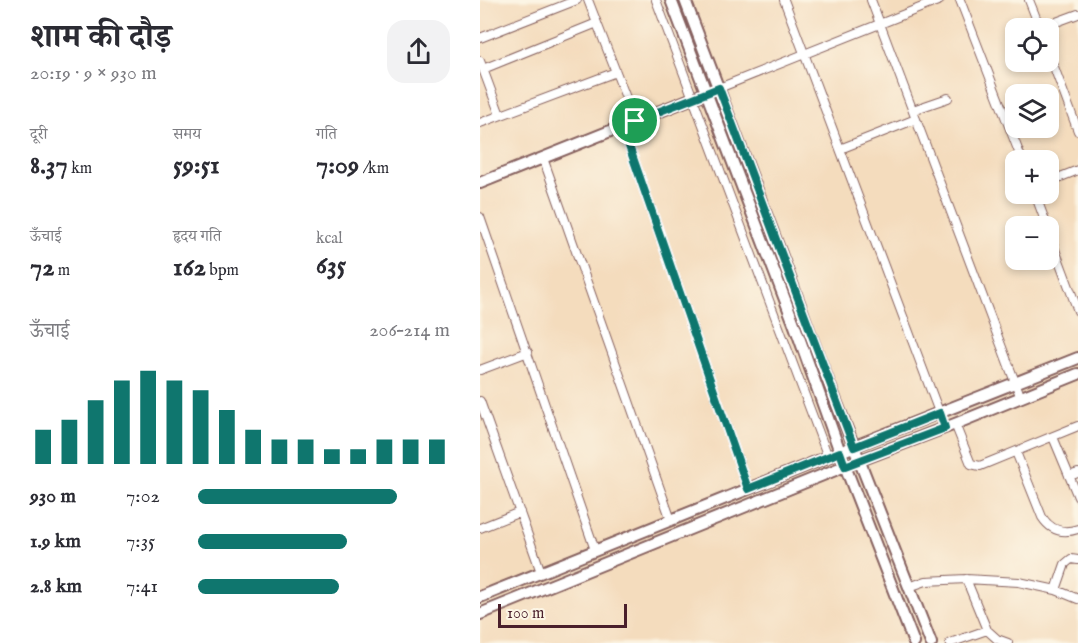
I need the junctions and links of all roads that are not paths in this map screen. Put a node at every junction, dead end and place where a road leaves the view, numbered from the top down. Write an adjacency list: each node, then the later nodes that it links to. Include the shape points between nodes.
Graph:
1 (577, 0): 16 (street)
2 (588, 0): 14 (street)
3 (656, 0): 23 (street)
4 (671, 0): 22 (street)
5 (685, 0): 21 (street)
6 (784, 0): 17 (street)
7 (871, 0): 15 (street)
8 (940, 0): 15 (street)
9 (960, 0): 33 (street)
10 (1029, 0): 12 (street)
11 (1078, 14): 13 (street)
12 (1036, 18)
13 (1059, 21)
14 (597, 23): 18 (street); 19 (street)
15 (880, 24): 17 (street); 25 (street)
16 (480, 38)
17 (804, 54): 21 (street); 32 (street)
18 (481, 65): 26 (street)
19 (616, 72): 26 (street); 28 (street)
20 (1056, 72): 31 (street)
21 (719, 88): 22 (street); 52 (street)
22 (707, 93): 23 (street); 53 (street)
23 (693, 98): 28 (street); 55 (street)
24 (948, 98): 25 (street)
25 (913, 110): 27 (street)
26 (500, 116): 29 (street)
27 (916, 119): 32 (street); 45 (street)
28 (635, 121): 30 (street)
29 (480, 123)
30 (622, 126): 34 (street); 60 (street)
31 (1078, 131)
32 (840, 149): 48 (street)
33 (1018, 150)
34 (543, 158): 37 (street); 63 (street)
35 (1078, 170): 36 (street)
36 (1059, 178)
37 (480, 183)
38 (480, 217): 41 (street)
39 (1059, 260): 40 (street)
40 (1078, 311)
41 (528, 352): 43 (street); 66 (street)
42 (1078, 358): 45 (street)
43 (480, 370)
44 (1078, 374): 46 (street)
45 (1016, 384): 46 (street); 48 (street)
46 (1022, 398): 49 (street)
47 (480, 401): 62 (street)
48 (940, 413): 49 (street); 52 (street)
49 (950, 426): 54 (street, via 975,466); 56 (street)
50 (1078, 426): 51 (street)
51 (1053, 436): 54 (street); 59 (street)
52 (854, 447): 53 (street); 56 (street)
53 (840, 452): 55 (street); 57 (street)
54 (1016, 452): 65 (street, via 1047,525 1065,532)
55 (828, 457): 60 (street)
56 (859, 460): 57 (street); 70 (street)
57 (845, 466): 74 (street); 76 (street)
58 (1078, 472): 59 (street)
59 (1069, 476): 61 (street)
60 (748, 489): 63 (street)
61 (1078, 497)
62 (520, 512): 64 (street); 68 (street)
63 (671, 520): 66 (street)
64 (480, 528)
65 (1078, 529)
66 (595, 550): 68 (street)
67 (1078, 560): 71 (street, via 1071,559 1065,564)
68 (541, 572): 72 (street)
69 (966, 579): 70 (street, via 926,581); 71 (street, via 1019,582); 75 (street)
70 (909, 587): 77 (street)
71 (1056, 590): 73 (street)
72 (480, 597)
73 (1078, 599)
74 (480, 614)
75 (987, 630): 78 (street); 79 (street)
76 (914, 643)
77 (931, 643)
78 (950, 643)
79 (1008, 643)

